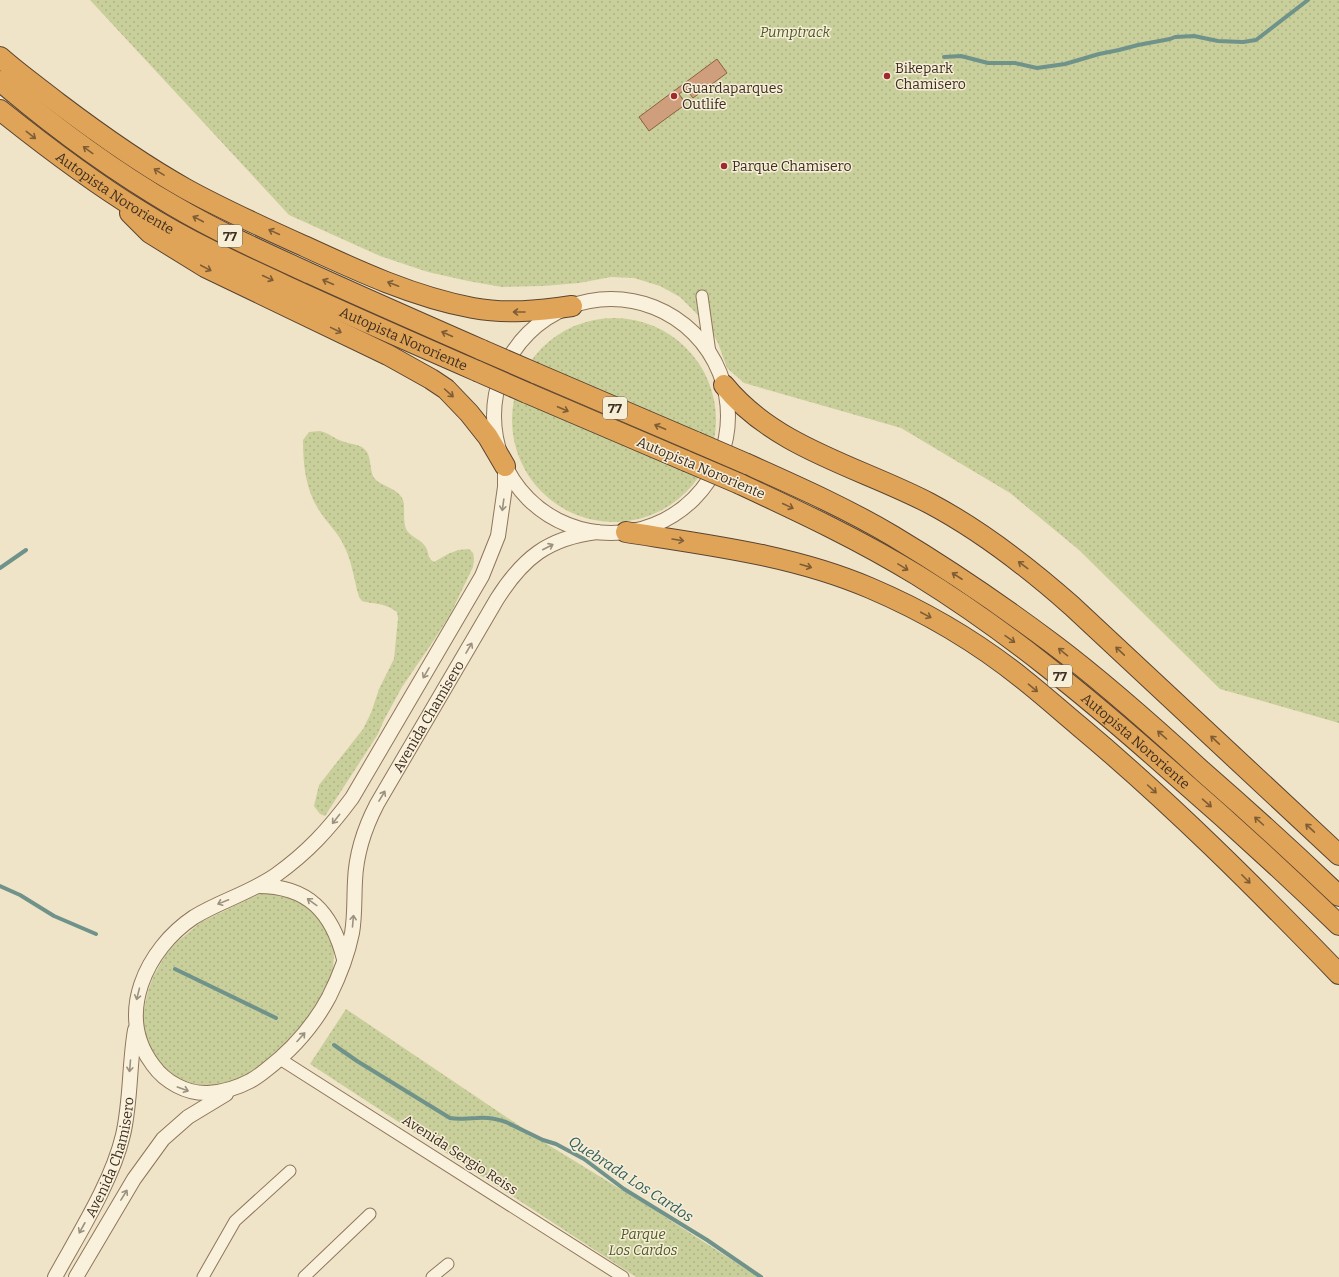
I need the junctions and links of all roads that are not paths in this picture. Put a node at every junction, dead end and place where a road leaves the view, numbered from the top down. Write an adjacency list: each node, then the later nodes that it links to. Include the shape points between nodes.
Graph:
1 (0, 57): 6 (highway, one-way to 1, via 522,312 473,308 422,295 347,266 241,217 178,184 105,138)
2 (0, 81): 14 (highway, Autopista Nororiente / 77, one-way to 2, bridge, via 1128,705 1060,649 956,576 892,536 829,502 746,464 482,350 213,227 174,206 89,151)
3 (0, 110): 4 (highway, Autopista Nororiente / 77, one-way to 4)
4 (110, 192): 9 (highway, one-way to 9, via 150,233 205,267 388,355 446,389 469,412); 15 (highway, Autopista Nororiente / 77, one-way to 15, bridge, via 215,252 309,297 740,484 890,559 949,596 1057,674 1266,855)
5 (702, 296): 7 (street)
6 (572, 306): 7 (street, via 601,299 640,302 673,316 700,339); 9 (street, via 552,315 530,332 510,357 503,371 494,419 497,441)
7 (710, 353): 8 (street)
8 (724, 385): 11 (street, via 728,402 726,439 721,456 703,488 677,513 661,522); 12 (highway, one-way to 8, via 1072,606 1026,567 974,529 947,513 808,449 772,429 745,407)
9 (505, 466): 10 (street, via 515,483 543,511 559,521); 13 (street, Avenida Chamisero, one-way to 13, via 505,487 498,536 482,576 361,783 321,837 293,862)
10 (597, 532): 11 (street); 16 (street, Avenida Chamisero, one-way to 10, via 352,933 358,853 369,821 497,599 518,570 541,550 577,535)
11 (626, 532): 17 (highway, one-way to 17, via 782,559 870,588 948,627 1022,678 1135,774)
12 (1339, 855)
13 (258, 886): 16 (street, Avenida Chamisero, one-way to 13, via 335,931 316,905 304,896 285,889); 18 (street, Avenida Chamisero, one-way to 18, via 204,911 179,929 164,944 146,972 138,994 134,1015)
14 (1339, 896)
15 (1339, 925)
16 (344, 959): 19 (street, Avenida Chamisero, one-way to 16, via 307,1030 322,1009 335,985)
17 (1339, 974)
18 (136, 1027): 20 (street, Avenida Chamisero, one-way to 20, via 144,1053 154,1067 176,1086 203,1093 228,1090); 24 (street, Avenida Chamisero, one-way to 24, via 120,1147 103,1188)
19 (280, 1059): 20 (street, Avenida Chamisero); 29 (street, Avenida Sergio Reiss)
20 (242, 1085): 25 (street, Avenida Chamisero, one-way to 20, via 134,1179 163,1139 188,1117)
21 (290, 1171): 26 (street, via 235,1221)
22 (370, 1214): 27 (street)
23 (448, 1264): 28 (street)
24 (55, 1277)
25 (76, 1277)
26 (204, 1277)
27 (304, 1277)
28 (432, 1277)
29 (623, 1277)

